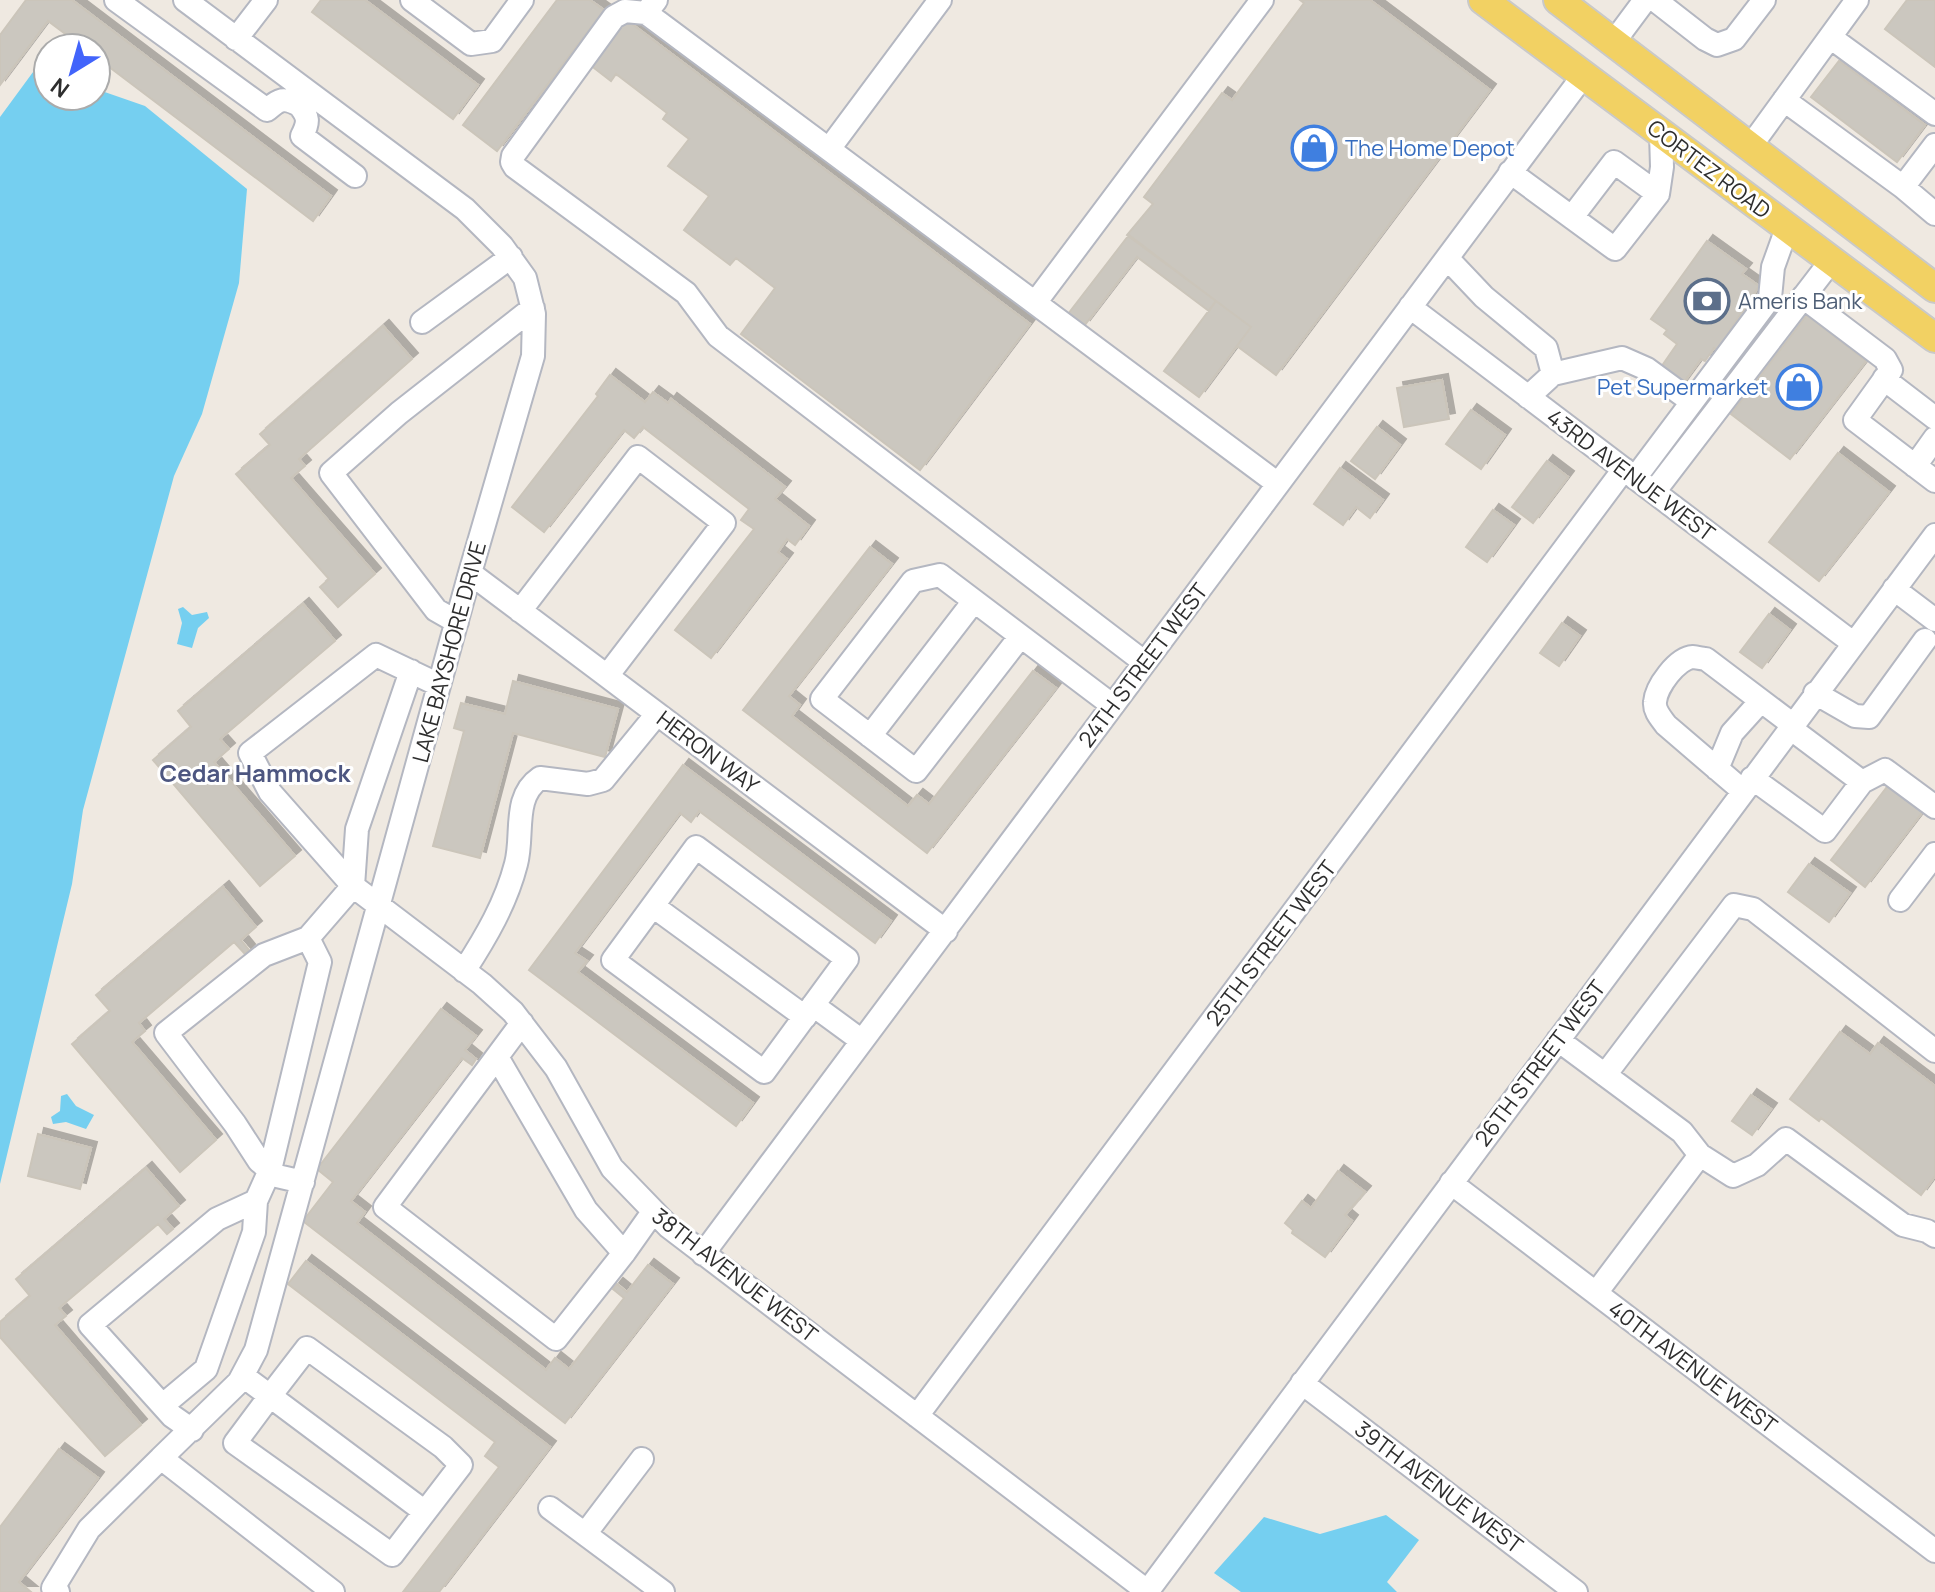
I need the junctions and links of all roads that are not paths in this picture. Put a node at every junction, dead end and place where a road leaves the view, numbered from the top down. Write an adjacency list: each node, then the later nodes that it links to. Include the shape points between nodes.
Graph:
1 (116, 0): 19 (street, via 267,110 278,100)
2 (185, 0): 16 (street, LAKE BAYSHORE DRIVE)
3 (266, 0): 16 (street)
4 (412, 0): 5 (street, via 471,44 492,41)
5 (522, 0)
6 (940, 0): 25 (street)
7 (1262, 0): 38 (street)
8 (1483, 0): 18 (main road, CORTEZ ROAD)
9 (1558, 0): 17 (main road, CORTEZ ROAD)
10 (1645, 0): 17 (street)
11 (1655, 0): 12 (street, via 1717,45 1734,39)
12 (1764, 0)
13 (1857, 0): 15 (street)
14 (651, 6): 25 (street); 63 (street, via 614,17 513,156 515,167 686,293 718,336)
15 (1830, 37): 20 (street); 21 (street)
16 (236, 39): 19 (street, LAKE BAYSHORE DRIVE)
17 (1613, 43): 24 (main road, CORTEZ ROAD)
18 (1583, 76): 22 (main road, CORTEZ ROAD); 26 (street, 24TH STREET WEST)
19 (304, 99): 27 (street, via 308,124 302,136); 33 (street, LAKE BAYSHORE DRIVE, via 465,209)
20 (1784, 100): 24 (street); 28 (street)
21 (1935, 114)
22 (1661, 134): 29 (street); 32 (main road, CORTEZ ROAD)
23 (1935, 145): 28 (street)
24 (1750, 147): 36 (main road, CORTEZ ROAD)
25 (829, 149): 38 (street)
26 (1510, 172): 31 (street); 34 (street, 24TH STREET WEST)
27 (355, 176)
28 (1903, 187): 30 (street)
29 (1658, 194): 31 (street, via 1615,249); 31 (street, via 1614,162)
30 (1935, 214)
31 (1572, 217)
32 (1787, 228): 35 (main road, CORTEZ ROAD); 46 (street, 25TH STREET WEST, via 1773,267 1770,298)
33 (511, 257): 40 (street, LAKE BAYSHORE DRIVE, via 525,278); 41 (street)
34 (1447, 258): 39 (street, 24TH STREET WEST); 43 (street, via 1546,348)
35 (1831, 261): 37 (street); 42 (main road, CORTEZ ROAD)
36 (1935, 288)
37 (1803, 297): 44 (street, via 1885,359 1891,370); 53 (street)
38 (1035, 303): 52 (street)
39 (1410, 307): 45 (street, 43RD AVENUE WEST); 52 (street, 24TH STREET WEST)
40 (533, 308): 55 (street, LAKE BAYSHORE DRIVE, via 533,356); 59 (street, via 331,473 436,610)
41 (422, 322)
42 (1935, 338)
43 (1553, 374): 45 (street); 46 (street, via 1622,358)
44 (1884, 379): 47 (street); 49 (street, via 1855,420)
45 (1528, 397): 50 (street, 43RD AVENUE WEST)
46 (1692, 402): 50 (street, 25TH STREET WEST)
47 (1935, 418)
48 (1935, 438): 49 (street)
49 (1915, 466): 51 (street)
50 (1630, 474): 53 (street, 43RD AVENUE WEST); 106 (street, 25TH STREET WEST)
51 (1935, 481)
52 (1278, 484): 63 (street, 24TH STREET WEST)
53 (1654, 492): 62 (street, 43RD AVENUE WEST)
54 (1934, 540): 56 (street, 26TH STREET WEST)
55 (470, 573): 58 (street, HERON WAY); 59 (street, LAKE BAYSHORE DRIVE)
56 (1894, 589): 60 (street); 62 (street, 26TH STREET WEST)
57 (974, 601): 61 (street); 72 (street); 72 (street, via 940,575 913,581 822,699)
58 (520, 611): 65 (street, HERON WAY); 65 (street, via 638,457 724,523)
59 (457, 622): 66 (street, LAKE BAYSHORE DRIVE)
60 (1930, 630): 67 (street, via 1869,717 1855,716)
61 (1020, 637): 69 (street); 72 (street, via 916,771)
62 (1853, 643): 67 (street, 26TH STREET WEST)
63 (1144, 662): 69 (street, 24TH STREET WEST)
64 (411, 671): 66 (street); 78 (street, via 357,829); 78 (street, 38TH AVENUE WEST, via 376,655 250,753 270,792)
65 (607, 676): 70 (street, HERON WAY)
66 (439, 685): 81 (street, LAKE BAYSHORE DRIVE)
67 (1815, 693): 71 (street, 26TH STREET WEST)
68 (1760, 702): 71 (street); 73 (street, via 1732,733); 73 (street, via 1706,659 1693,657 1683,660 1659,690 1658,715)
69 (1112, 705): 82 (street, 24TH STREET WEST)
70 (657, 714): 82 (street, HERON WAY); 84 (street, via 603,780 588,784 540,778 531,784 523,800 517,863 492,928)
71 (1791, 726): 74 (street); 75 (street, 26TH STREET WEST)
72 (870, 736)
73 (1717, 769): 75 (street)
74 (1862, 782): 75 (street, via 1825,831); 76 (street, via 1885,770)
75 (1747, 784): 87 (street, 26TH STREET WEST)
76 (1935, 807)
77 (1935, 854): 79 (street)
78 (353, 886): 81 (street, 38TH AVENUE WEST); 83 (street)
79 (1900, 900)
80 (653, 906): 85 (street); 85 (street, via 696,847 847,959); 85 (street, via 613,960 764,1072)
81 (379, 908): 84 (street, 38TH AVENUE WEST); 94 (street, LAKE BAYSHORE DRIVE)
82 (946, 931): 88 (street, 24TH STREET WEST)
83 (308, 938): 93 (street, via 320,962); 93 (street, via 264,955 166,1033)
84 (464, 971): 86 (street, 38TH AVENUE WEST)
85 (809, 1011): 88 (street)
86 (522, 1023): 90 (street); 97 (street, 38TH AVENUE WEST, via 556,1068 612,1168)
87 (1558, 1040): 91 (street); 95 (street, 26TH STREET WEST)
88 (862, 1041): 100 (street, 24TH STREET WEST)
89 (1935, 1051): 91 (street, via 1753,909 1734,905)
90 (497, 1057): 99 (street, via 586,1210); 99 (street, via 385,1207 556,1339)
91 (1605, 1075): 92 (street, via 1682,1132)
92 (1700, 1155): 98 (street, via 1733,1176 1757,1165 1786,1139 1903,1225); 101 (street)
93 (270, 1170): 94 (street); 96 (street)
94 (303, 1182): 102 (street, LAKE BAYSHORE DRIVE, via 256,1350)
95 (1451, 1183): 101 (street, 40TH AVENUE WEST); 103 (street, 26TH STREET WEST)
96 (256, 1201): 105 (street, via 254,1232 206,1369); 105 (street, via 217,1219 90,1325)
97 (653, 1212): 99 (street); 100 (street, 38TH AVENUE WEST)
98 (1935, 1236)
99 (624, 1253)
100 (703, 1254): 106 (street, 38TH AVENUE WEST)
101 (1596, 1293): 113 (street, 40TH AVENUE WEST)
102 (243, 1376): 104 (street); 107 (street, LAKE BAYSHORE DRIVE)
103 (1302, 1383): 117 (street, 26TH STREET WEST); 118 (street, 39TH AVENUE WEST)
104 (270, 1396): 111 (street); 111 (street, via 235,1443 392,1555); 111 (street, via 307,1348 443,1447 461,1465)
105 (163, 1405): 107 (street)
106 (917, 1416): 117 (street, 38TH AVENUE WEST)
107 (192, 1430): 108 (street, LAKE BAYSHORE DRIVE)
108 (161, 1458): 114 (street, LAKE BAYSHORE DRIVE, via 89,1529 53,1588); 115 (street)
109 (642, 1459): 112 (street)
110 (550, 1508): 112 (street)
111 (425, 1512)
112 (585, 1534): 116 (street)
113 (1935, 1551)
114 (58, 1592)
115 (333, 1592)
116 (663, 1592)
117 (1147, 1592)
118 (1576, 1592)

